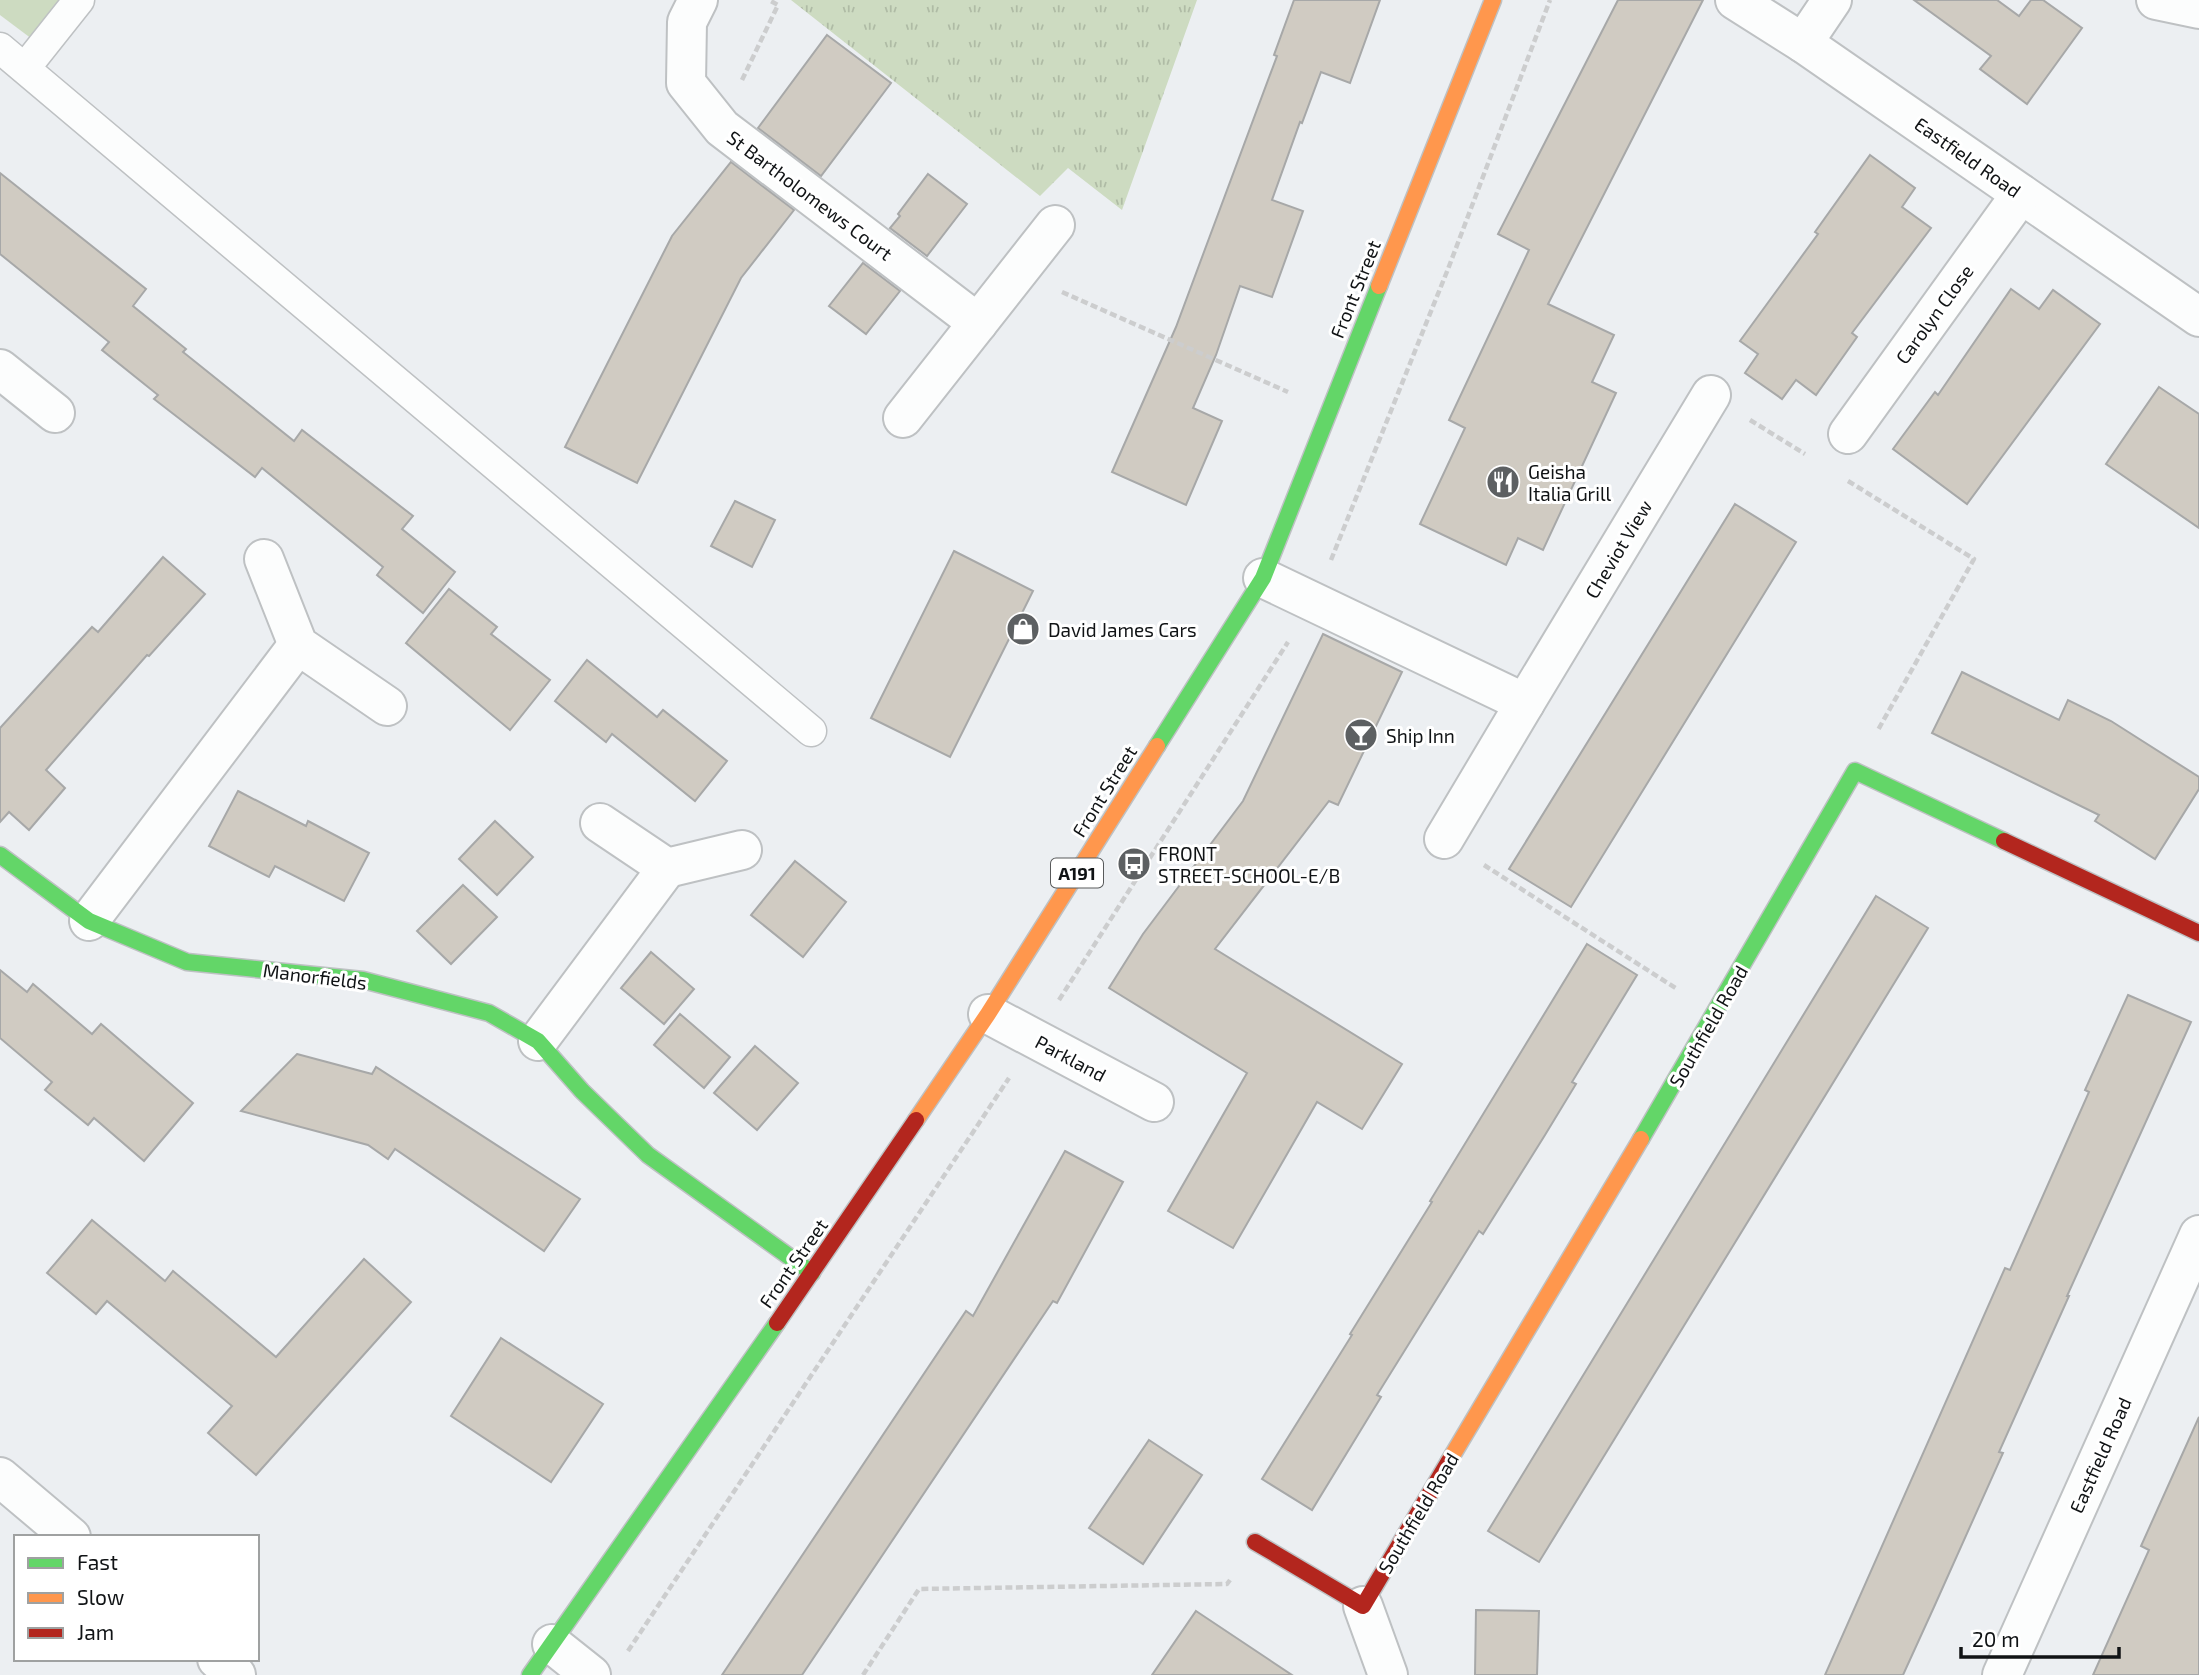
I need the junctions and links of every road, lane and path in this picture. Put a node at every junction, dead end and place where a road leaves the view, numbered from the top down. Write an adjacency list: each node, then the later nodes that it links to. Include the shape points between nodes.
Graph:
1 (79, 0): 10 (lane)
2 (698, 0): 15 (street, St Bartholomews Court, via 687,22 686,83 722,128)
3 (1493, 0): 18 (street, Front Street / A191)
4 (1735, 0): 8 (street, Eastfield Road)
5 (1832, 0): 8 (street)
6 (2156, 0): 7 (street)
7 (2199, 9)
8 (1803, 43): 11 (street, Eastfield Road)
9 (0, 48): 10 (lane)
10 (25, 68): 29 (lane)
11 (2021, 194): 14 (street, Eastfield Road); 22 (street, Carolyn Close)
12 (1055, 225): 13 (street)
13 (1018, 272): 15 (street); 18 (path)
14 (2199, 317)
15 (978, 323): 20 (street)
16 (0, 369): 19 (street)
17 (1711, 395): 27 (street, Cheviot View)
18 (1330, 410): 21 (path); 25 (street, Front Street / A191)
19 (55, 413)
20 (903, 418)
21 (1381, 433)
22 (1848, 434)
23 (264, 559): 26 (street)
24 (1974, 559): 30 (path)
25 (1263, 578): 27 (street); 38 (street, Front Street / A191)
26 (298, 645): 28 (street); 36 (street)
27 (1525, 704): 32 (street, Cheviot View)
28 (387, 706)
29 (811, 731)
30 (1855, 771): 37 (street); 39 (street, Southfield Road)
31 (600, 823): 35 (street)
32 (1444, 839): 39 (path)
33 (742, 850): 35 (street)
34 (0, 855): 36 (street, Manorfields)
35 (667, 868): 40 (street)
36 (89, 921): 40 (street, Manorfields, via 187,962 363,980 489,1013)
37 (2199, 933)
38 (988, 1014): 41 (street, Parkland); 43 (street, Front Street / A191)
39 (1716, 1014): 47 (street, Southfield Road)
40 (538, 1041): 43 (street, Manorfields, via 648,1156)
41 (1154, 1102)
42 (2199, 1235): 55 (street, Eastfield Road)
43 (812, 1273): 48 (street, Front Street / A191)
44 (0, 1477): 45 (street)
45 (69, 1535)
46 (1255, 1542): 47 (street); 53 (path, via 1227,1584 919,1589)
47 (1363, 1606): 54 (street)
48 (552, 1644): 51 (street, Front Street / A191); 52 (street)
49 (219, 1661): 50 (street)
50 (236, 1675)
51 (530, 1675)
52 (591, 1675)
53 (863, 1675)
54 (1388, 1675)
55 (2002, 1675)

